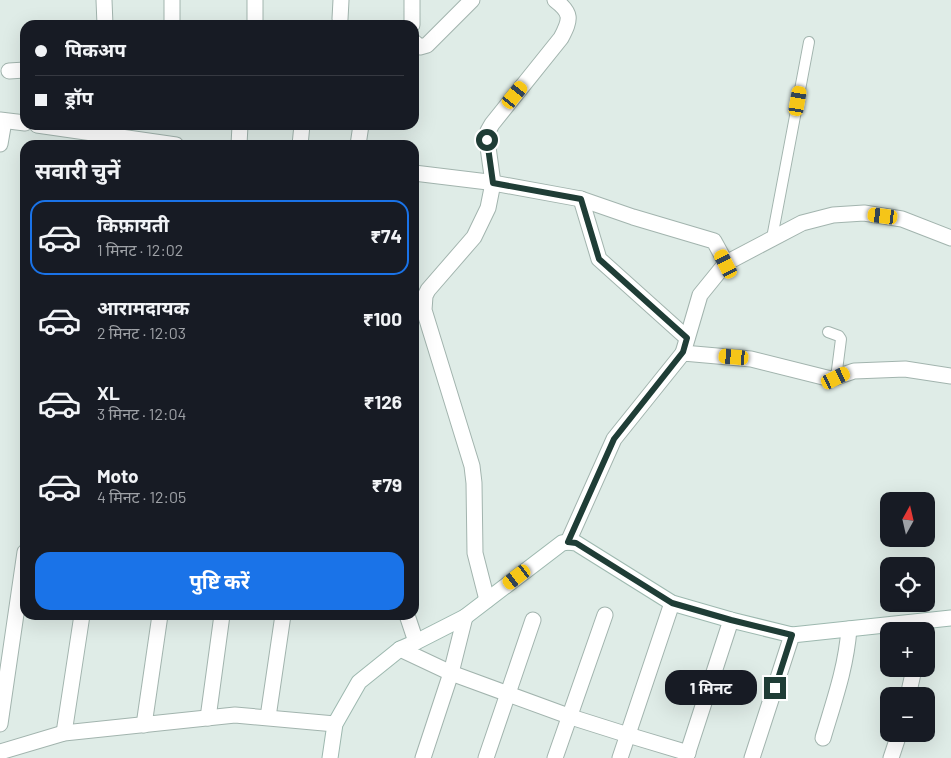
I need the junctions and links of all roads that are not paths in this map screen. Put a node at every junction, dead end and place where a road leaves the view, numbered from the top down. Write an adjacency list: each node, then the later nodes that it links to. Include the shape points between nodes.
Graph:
1 (104, 0): 9 (street)
2 (172, 0): 10 (street)
3 (255, 0): 11 (street)
4 (340, 0): 8 (street)
5 (412, 0): 12 (street)
6 (472, 0): 14 (street, via 427,45)
7 (555, 0): 24 (street, via 566,9 569,17 561,38 488,131)
8 (340, 19)
9 (105, 20)
10 (172, 20)
11 (255, 20)
12 (412, 20)
13 (809, 42): 26 (lane)
14 (419, 46)
15 (20, 70): 16 (street)
16 (9, 71)
17 (2, 120): 18 (street); 22 (street)
18 (20, 122)
19 (55, 130): 20 (street)
20 (85, 138): 21 (street)
21 (109, 140)
22 (0, 144)
23 (419, 174): 24 (street)
24 (493, 183): 25 (street); 35 (street, via 488,208 474,237 428,290 424,303 472,466 475,552)
25 (581, 199): 28 (street, via 714,241); 30 (street, via 599,259)
26 (772, 238): 27 (street, via 802,223 833,215 864,213 902,218); 28 (street)
27 (951, 238)
28 (726, 264): 30 (street, via 700,295)
29 (828, 332): 32 (lane, via 842,339)
30 (685, 345): 32 (street); 33 (street, via 614,439)
31 (951, 376): 32 (street, via 905,369 854,371)
32 (836, 378)
33 (568, 542): 35 (street, via 562,543); 36 (street, via 576,543)
34 (20, 586): 58 (street)
35 (487, 600): 38 (street)
36 (672, 603): 46 (street); 62 (street)
37 (605, 616): 55 (street)
38 (465, 617): 51 (street); 53 (street)
39 (951, 618): 47 (street)
40 (81, 620): 61 (street)
41 (159, 620): 59 (street)
42 (221, 620): 56 (street)
43 (282, 620): 57 (street)
44 (409, 620): 51 (street)
45 (533, 620): 54 (street)
46 (731, 620): 50 (street); 66 (street)
47 (935, 623)
48 (880, 628): 49 (street)
49 (849, 629): 50 (street); 63 (street, via 844,671)
50 (792, 635): 72 (street)
51 (416, 642): 52 (street)
52 (400, 649): 53 (street); 60 (street, via 358,682)
53 (451, 673): 54 (street); 68 (street)
54 (509, 693): 55 (street); 69 (street)
55 (571, 717): 62 (street); 70 (street)
56 (208, 718): 57 (street, via 235,715); 59 (street)
57 (268, 718): 60 (street)
58 (0, 724)
59 (144, 724): 61 (street)
60 (335, 724): 67 (street)
61 (64, 733): 65 (street)
62 (628, 736): 66 (street); 71 (street)
63 (824, 738)
64 (896, 742): 73 (street)
65 (0, 752)
66 (687, 755)
67 (330, 758)
68 (423, 758)
69 (486, 758)
70 (555, 758)
71 (620, 758)
72 (752, 758)
73 (890, 758)

